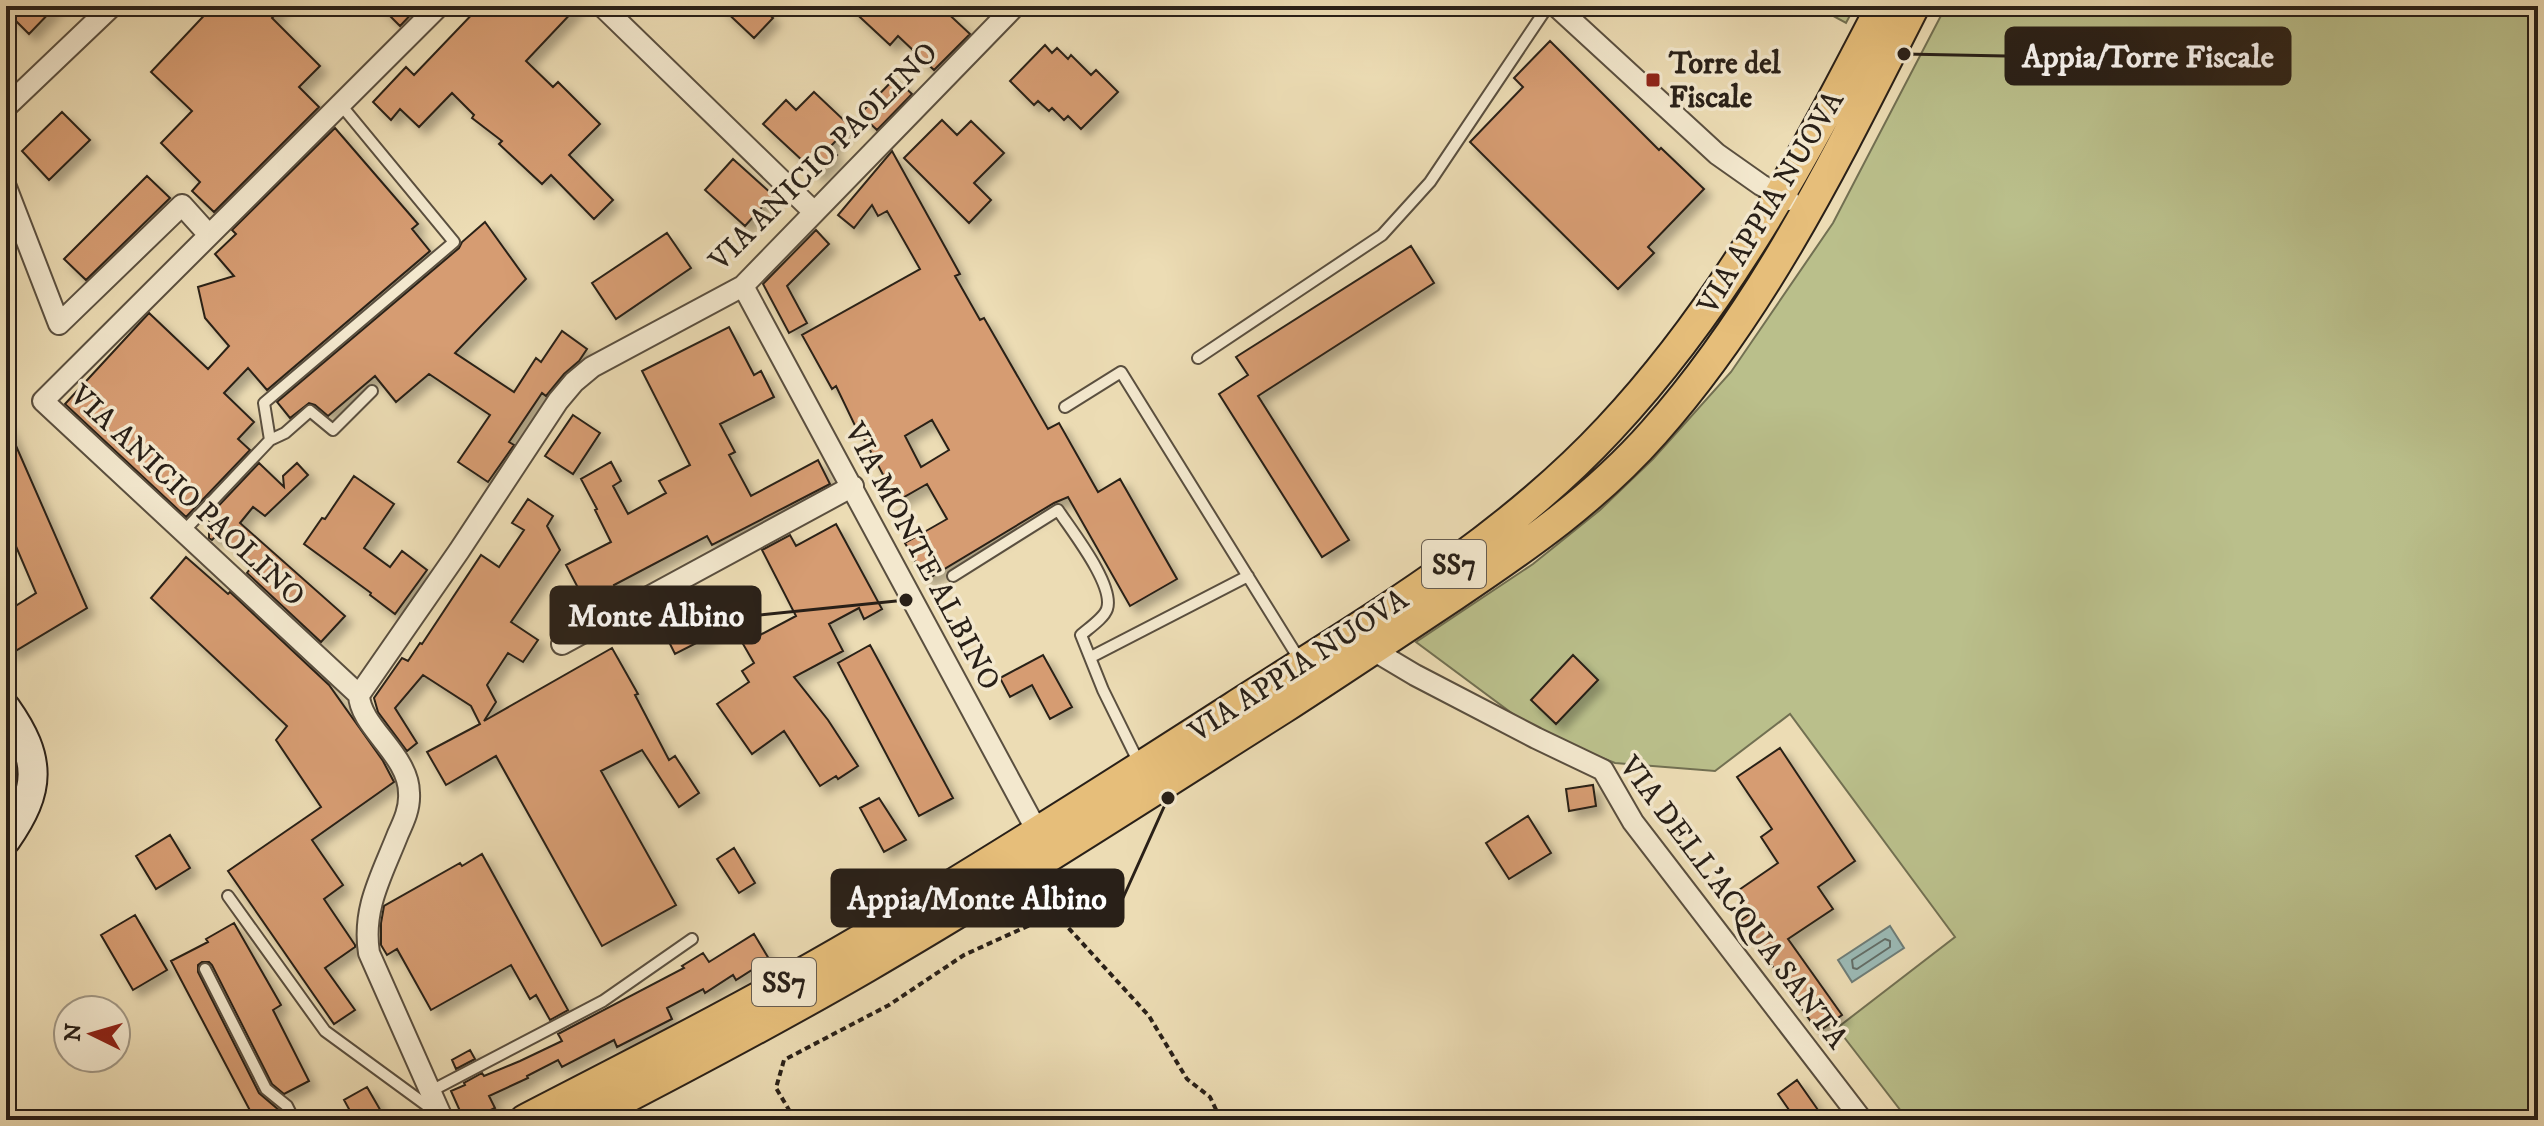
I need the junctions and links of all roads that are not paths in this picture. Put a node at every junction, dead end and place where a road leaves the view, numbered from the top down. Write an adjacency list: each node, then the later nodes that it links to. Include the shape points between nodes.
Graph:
1 (112, 6): 10 (street)
2 (439, 6): 9 (street)
3 (602, 6): 13 (street)
4 (1015, 6): 13 (street, VIA ANICIO PAOLINO)
5 (1548, 6): 16 (lane, via 1430,182 1382,235)
6 (1556, 6): 12 (street, via 1717,154)
7 (1882, 6): 12 (main road, VIA APPIA NUOVA / SS7)
8 (1914, 6): 12 (main road, VIA APPIA NUOVA / SS7)
9 (341, 105): 14 (street); 19 (lane, via 454,242 264,403)
10 (6, 107)
11 (6, 187): 14 (street, via 59,324 182,205)
12 (1793, 203): 25 (main road, VIA APPIA NUOVA / SS7, via 1762,285 1664,421 1552,528); 27 (main road, VIA APPIA NUOVA / SS7, via 1589,450 1469,553)
13 (814, 212): 15 (street, VIA ANICIO PAOLINO)
14 (209, 235): 21 (street, VIA ANICIO PAOLINO, via 43,401)
15 (743, 286): 20 (street, VIA MONTE ALBINO); 28 (street, VIA ANICIO PAOLINO, via 592,367 574,382)
16 (1198, 358)
17 (372, 391): 19 (lane, via 333,430 310,411)
18 (1065, 407): 23 (lane, via 1121,372)
19 (270, 440): 21 (lane)
20 (853, 486): 24 (street); 32 (street, VIA MONTE ALBINO)
21 (183, 532): 28 (street, VIA ANICIO PAOLINO)
22 (953, 576): 26 (lane, via 1058,510 1106,586 1107,612 1081,635)
23 (1248, 576): 26 (lane); 27 (lane)
24 (562, 644)
25 (1373, 650): 32 (main road, VIA APPIA NUOVA / SS7, via 1175,778); 41 (street, VIA DELL'ACQUA SANTA, via 1603,770 1633,822)
26 (1091, 657): 30 (lane)
27 (1302, 664): 30 (main road, VIA APPIA NUOVA / SS7)
28 (359, 695): 36 (street, VIA ANICIO PAOLINO, via 362,709 405,772 410,791 406,816 366,923 369,953)
29 (6, 708): 31 (street, via 26,743 33,777 30,799)
30 (1141, 766): 32 (main road, VIA APPIA NUOVA / SS7)
31 (6, 840)
32 (1043, 843): 39 (main road, VIA APPIA NUOVA / SS7); 40 (main road, VIA APPIA NUOVA / SS7, via 863,969)
33 (228, 896): 37 (lane, via 325,1031)
34 (692, 939): 36 (lane, via 603,1001)
35 (205, 969): 38 (lane, via 266,1089 287,1106)
36 (431, 1091): 37 (street, VIA ANICIO PAOLINO)
37 (442, 1118)
38 (294, 1120)
39 (525, 1120)
40 (583, 1120)
41 (1862, 1120)

